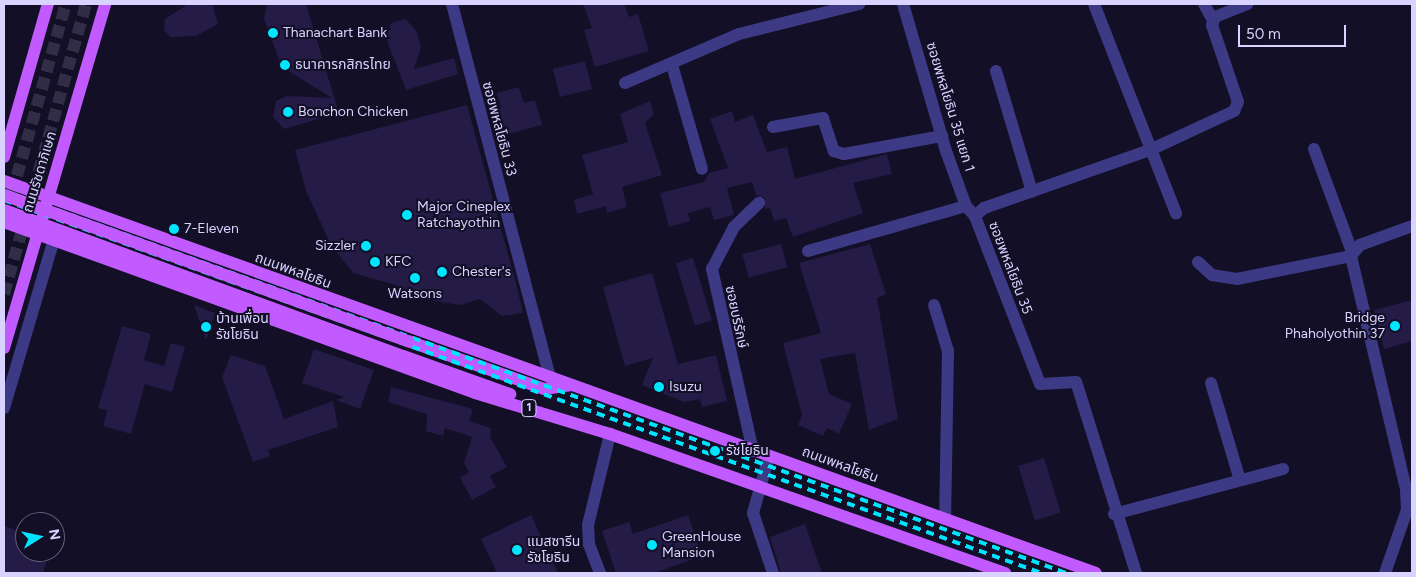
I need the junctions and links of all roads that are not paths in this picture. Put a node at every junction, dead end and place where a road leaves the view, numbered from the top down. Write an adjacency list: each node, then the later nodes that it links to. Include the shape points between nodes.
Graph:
1 (48, 4): 17 (main road)
2 (105, 4): 22 (main road, ถนนรัชดาภิเษก)
3 (452, 4): 39 (street, ซอยพหลโยธิน 33)
4 (859, 4): 10 (street, via 739,34)
5 (902, 4): 14 (street, ซอยพหลโยธิน 35 แยก 1)
6 (1094, 4): 16 (street)
7 (1204, 4): 9 (street)
8 (1247, 4): 9 (street)
9 (1212, 20): 16 (street, ซอยพหลโยธิน 35, via 1236,108)
10 (672, 65): 12 (street); 18 (street)
11 (996, 71): 20 (street)
12 (625, 83)
13 (774, 127): 14 (street, via 823,118 834,151 844,154)
14 (942, 136): 24 (street, ซอยพหลโยธิน 35 แยก 1)
15 (1314, 149): 34 (street)
16 (1150, 150): 20 (street, ซอยพหลโยธิน 35); 26 (street)
17 (4, 157)
18 (702, 169)
19 (4, 181): 22 (main road, ถนนพหลโยธิน)
20 (1032, 192): 27 (street, ซอยพหลโยธิน 35, via 984,208)
21 (4, 195): 41 (main road, ถนนพหลโยธิน, bridge, via 544,389)
22 (48, 197): 30 (main road, ถนนรัชดาภิเษก); 32 (main road, ถนนพหลโยธิน)
23 (759, 203): 45 (street, ซอยบริรักษ์, via 734,227 712,269)
24 (966, 206): 27 (street, ซอยพหลโยธิน 35 แยก 1); 33 (street)
25 (4, 210): 43 (main road, bridge, via 524,398)
26 (1176, 213)
27 (975, 216): 50 (street, ซอยพหลโยธิน 35, via 1040,384 1076,382)
28 (4, 222): 30 (main road, 1)
29 (1412, 226): 34 (street)
30 (37, 234): 31 (main road, 1); 38 (main road, ถนนรัชดาภิเษก)
31 (54, 239): 36 (main road, 1); 42 (street)
32 (170, 244): 36 (main road, via 160,255); 39 (main road, ถนนพหลโยธิน)
33 (808, 251)
34 (1351, 254): 35 (street, via 1237,279 1212,275); 57 (street, via 1406,490 1406,510)
35 (1198, 262)
36 (161, 279): 43 (main road, 1, via 475,393)
37 (934, 305): 51 (street, via 948,351)
38 (4, 348)
39 (550, 377): 41 (main road, ถนนพหลโยธิน)
40 (1211, 383): 48 (street)
41 (573, 385): 45 (main road, ถนนพหลโยธิน)
42 (4, 408)
43 (543, 412): 44 (main road, 1)
44 (610, 434): 49 (main road, 1); 52 (street, via 588,525 589,544)
45 (753, 450): 46 (main road, ถนนพหลโยธิน)
46 (769, 456): 49 (street); 51 (main road, ถนนพหลโยธิน)
47 (1283, 468): 48 (street)
48 (1240, 480): 50 (street)
49 (759, 486): 53 (street, via 753,513); 54 (main road, 1)
50 (1114, 514): 56 (street, ซอยพหลโยธิน 35)
51 (945, 519): 55 (main road, ถนนพหลโยธิน)
52 (600, 573)
53 (773, 573)
54 (1005, 573)
55 (1096, 573)
56 (1136, 573)
57 (1385, 573)

